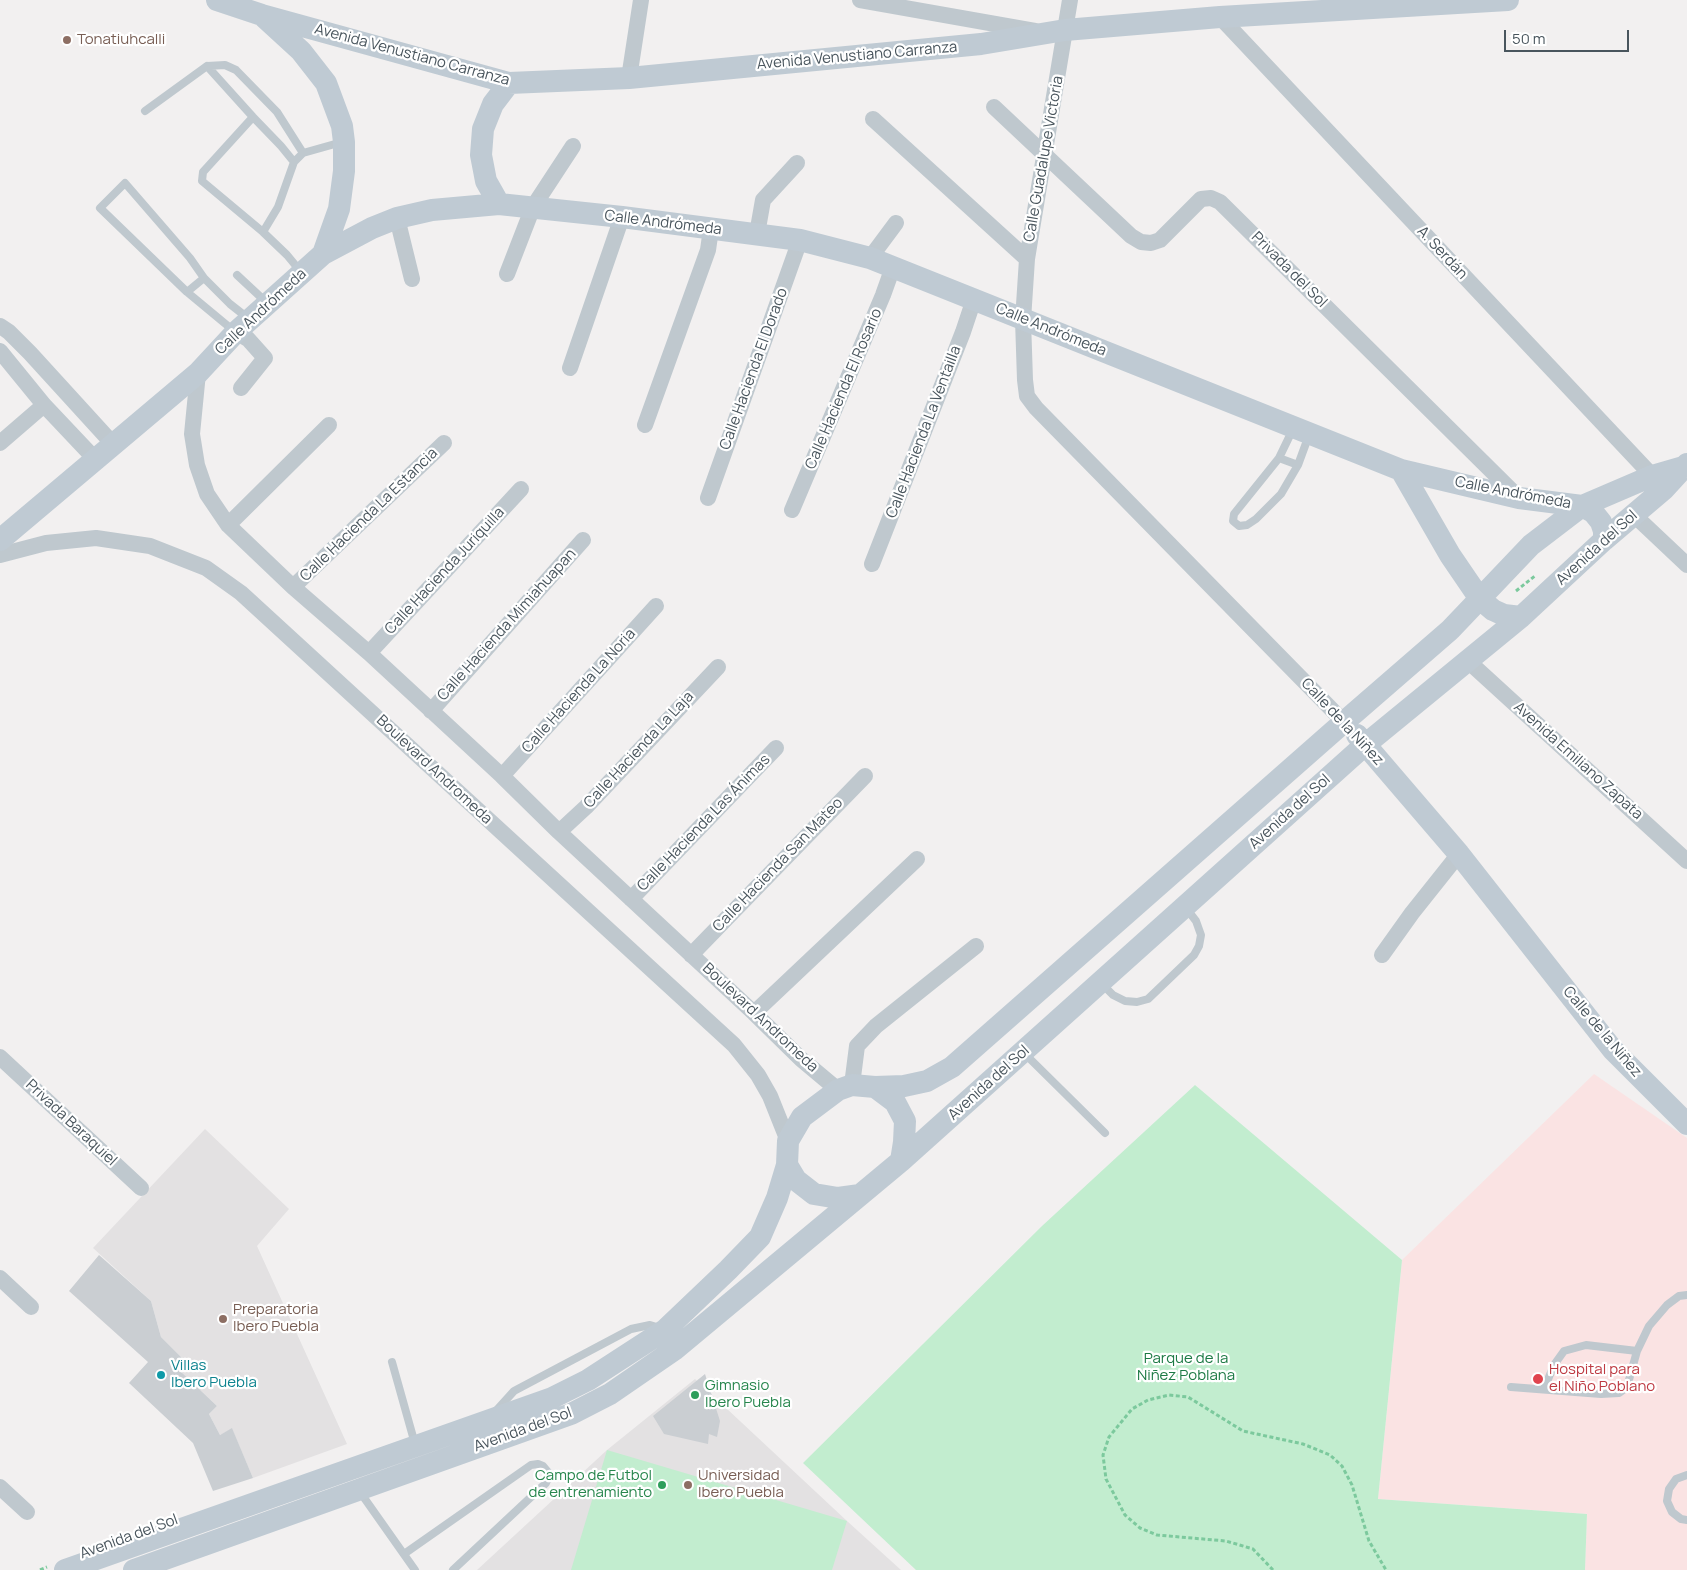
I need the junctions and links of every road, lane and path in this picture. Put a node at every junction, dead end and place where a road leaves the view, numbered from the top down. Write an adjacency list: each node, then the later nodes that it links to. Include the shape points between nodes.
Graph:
1 (217, 0): 6 (main road, Avenida Venustiano Carranza)
2 (641, 0): 10 (street)
3 (860, 0): 8 (street)
4 (1070, 0): 8 (street, Calle Guadalupe Victoria)
5 (1501, 0): 7 (main road, Avenida Venustiano Carranza)
6 (262, 15): 11 (main road, Avenida Venustiano Carranza); 16 (main road, via 301,51 326,84 342,126)
7 (1220, 17): 8 (main road, Avenida Venustiano Carranza); 62 (street, A. Serdán)
8 (1056, 31): 10 (main road, Avenida Venustiano Carranza, via 981,44); 19 (street, Calle Guadalupe Victoria)
9 (207, 66): 13 (lane); 14 (lane); 18 (lane, via 225,65 236,70 278,112)
10 (629, 78): 11 (main road, Avenida Venustiano Carranza)
11 (509, 83): 22 (main road, via 493,104 483,129 481,155 486,181)
12 (994, 107): 19 (street)
13 (145, 111)
14 (253, 117): 20 (lane); 28 (lane, via 203,172 202,181)
15 (873, 119): 33 (street)
16 (344, 142): 18 (lane); 31 (main road, via 340,209)
17 (573, 146): 23 (street)
18 (304, 153): 20 (lane)
19 (1045, 155): 33 (street, Calle Guadalupe Victoria); 65 (street, Privada del Sol, via 1141,242 1160,240 1201,199 1211,198 1220,202)
20 (294, 162): 28 (lane, via 278,207)
21 (797, 163): 29 (street, via 762,200)
22 (499, 204): 23 (main road, Calle Andrómeda); 25 (main road, Calle Andrómeda, via 432,210)
23 (533, 207): 24 (main road, Calle Andrómeda); 36 (street)
24 (622, 217): 27 (main road, Calle Andrómeda); 47 (street)
25 (397, 218): 31 (main road, Calle Andrómeda); 39 (street)
26 (896, 223): 32 (street)
27 (711, 229): 29 (main road, Calle Andrómeda); 52 (street, via 708,250)
28 (262, 232): 35 (lane)
29 (757, 234): 30 (main road, Calle Andrómeda)
30 (800, 240): 32 (main road, Calle Andrómeda); 64 (street, Calle Hacienda El Dorado)
31 (323, 254): 35 (main road, Calle Andrómeda)
32 (870, 258): 34 (main road, Calle Andrómeda)
33 (1027, 259): 43 (street, Calle Guadalupe Victoria)
34 (893, 267): 41 (main road, Calle Andrómeda); 67 (street, Calle Hacienda El Rosario)
35 (302, 273): 42 (main road, Calle Andrómeda)
36 (507, 274)
37 (237, 275): 42 (lane)
38 (204, 278): 40 (lane); 40 (lane, via 125,183 100,208); 44 (lane, via 230,304)
39 (412, 279)
40 (187, 292): 44 (lane, via 218,319)
41 (974, 299): 43 (main road, Calle Andrómeda); 74 (street, Calle Hacienda La Ventailla)
42 (268, 303): 44 (main road, Calle Andrómeda)
43 (1024, 320): 53 (main road, Calle Andrómeda); 84 (street, Calle de la Niñez, via 1027,396 1036,408)
44 (243, 326): 48 (main road, Calle Andrómeda); 49 (street, via 248,339 265,358)
45 (3, 333): 56 (street)
46 (0, 352): 50 (street)
47 (570, 368)
48 (198, 373): 56 (main road, Calle Andrómeda); 69 (street, Boulevard Andromeda, via 192,434 197,465 207,494)
49 (241, 388)
50 (44, 405): 54 (street); 58 (street)
51 (329, 425): 69 (street)
52 (645, 425)
53 (1302, 430): 57 (lane); 59 (lane); 61 (main road, Calle Andrómeda)
54 (0, 443)
55 (444, 443): 76 (street, Calle Hacienda La Estancia)
56 (113, 444): 58 (main road, Calle Andrómeda)
57 (1279, 458): 59 (lane); 59 (lane, via 1234,514 1233,521 1239,526 1247,525 1281,494)
58 (95, 459): 70 (main road, Calle Andrómeda)
59 (1298, 465)
60 (1685, 466): 62 (main road, Avenida del Sol)
61 (1401, 470): 65 (main road, Calle Andrómeda); 77 (main road, via 1450,555)
62 (1658, 482): 66 (main road, Avenida del Sol); 68 (main road, Avenida del Sol)
63 (521, 489): 80 (street, Calle Hacienda Juriquilla)
64 (708, 498)
65 (1519, 498): 66 (main road, Calle Andrómeda)
66 (1582, 506): 72 (main road, Calle Andrómeda, via 1601,522); 77 (main road, Avenida del Sol, via 1531,545)
67 (792, 510)
68 (1634, 515): 72 (main road, Avenida del Sol); 75 (street)
69 (228, 526): 76 (street, Boulevard Andromeda)
70 (0, 540)
71 (583, 540): 83 (street, Calle Hacienda Mimiahuapan)
72 (1604, 540): 79 (main road, Avenida del Sol)
73 (0, 555): 106 (street, Boulevard Andromeda, via 46,543 96,538 150,546 206,568 241,593 734,1045 770,1096)
74 (872, 564)
75 (1687, 565)
76 (293, 587): 80 (street, Boulevard Andromeda)
77 (1480, 599): 79 (main road, via 1504,615); 84 (main road, Avenida del Sol, via 1450,630)
78 (656, 606): 87 (street, Calle Hacienda La Noria)
79 (1521, 617): 81 (main road, Avenida del Sol)
80 (369, 653): 83 (street, Boulevard Andromeda)
81 (1468, 661): 85 (main road, Avenida del Sol); 92 (street, Avenida Emiliano Zapata)
82 (718, 667): 89 (street, Calle Hacienda La Laja)
83 (431, 711): 87 (street, Boulevard Andromeda)
84 (1344, 722): 85 (main road, Calle de la Niñez); 102 (main road, Avenida del Sol, via 952,1067 927,1081)
85 (1366, 744): 90 (main road, Calle de la Niñez); 94 (main road, Avenida del Sol)
86 (776, 748): 93 (street, Calle Hacienda Las Ánimas)
87 (502, 776): 89 (street, Boulevard Andromeda)
88 (865, 776): 96 (street, Calle Hacienda San Mateo)
89 (559, 832): 93 (street, Boulevard Andromeda)
90 (1459, 854): 97 (street); 104 (main road, Calle de la Niñez, via 1614,1050)
91 (917, 859): 99 (street)
92 (1687, 861)
93 (631, 899): 96 (street, Boulevard Andromeda)
94 (1185, 907): 98 (main road, Avenida del Sol); 98 (lane, via 1196,921 1201,935 1199,946 1194,955 1148,999 1125,1001)
95 (976, 946): 103 (street, via 876,1026 857,1046)
96 (691, 955): 99 (street, Boulevard Andromeda)
97 (1382, 955)
98 (1101, 983): 100 (main road, Avenida del Sol)
99 (754, 1013): 103 (street, Boulevard Andromeda, via 801,1058)
100 (1023, 1052): 105 (lane); 107 (main road, Avenida del Sol)
101 (0, 1057): 109 (street, Privada Baraquiel)
102 (875, 1087): 103 (main road); 107 (main road, via 895,1102 905,1121)
103 (845, 1088): 106 (main road, via 802,1117)
104 (1687, 1124)
105 (1105, 1133)
106 (788, 1140): 108 (main road)
107 (900, 1161): 110 (main road)
108 (787, 1165): 110 (main road, via 796,1180 814,1194 838,1198); 118 (main road, Avenida del Sol, via 760,1237 665,1330 588,1380 552,1398)
109 (142, 1188)
110 (860, 1195): 121 (main road, Avenida del Sol, via 674,1350 610,1394 570,1414)
111 (0, 1278): 113 (street)
112 (1687, 1295): 114 (lane, via 1679,1296 1667,1305 1649,1326)
113 (31, 1307)
114 (1637, 1351): 117 (lane, via 1586,1345 1564,1351); 117 (lane, via 1627,1387 1619,1393)
115 (392, 1362): 118 (lane)
116 (1511, 1387): 117 (lane)
117 (1544, 1389)
118 (415, 1446): 125 (main road, Avenida del Sol)
119 (1687, 1475): 123 (lane, via 1676,1479 1669,1489 1667,1501 1672,1512)
120 (0, 1487): 122 (street)
121 (358, 1489): 124 (lane); 127 (main road, Avenida del Sol)
122 (27, 1512)
123 (1687, 1520)
124 (404, 1554): 128 (lane); 129 (lane, via 531,1465 543,1466 548,1472 546,1484)
125 (57, 1568): 126 (path)
126 (40, 1570)
127 (134, 1570)
128 (415, 1570)
129 (454, 1570)
130 (1273, 1570): 131 (path, via 1253,1549 1226,1541 1158,1535 1140,1528 1126,1516 1106,1479 1103,1456 1108,1437 1132,1409 1148,1400 1169,1395 1188,1398 1243,1431 1303,1444 1330,1455 1342,1466 1352,1485 1370,1541)
131 (1386, 1570)

